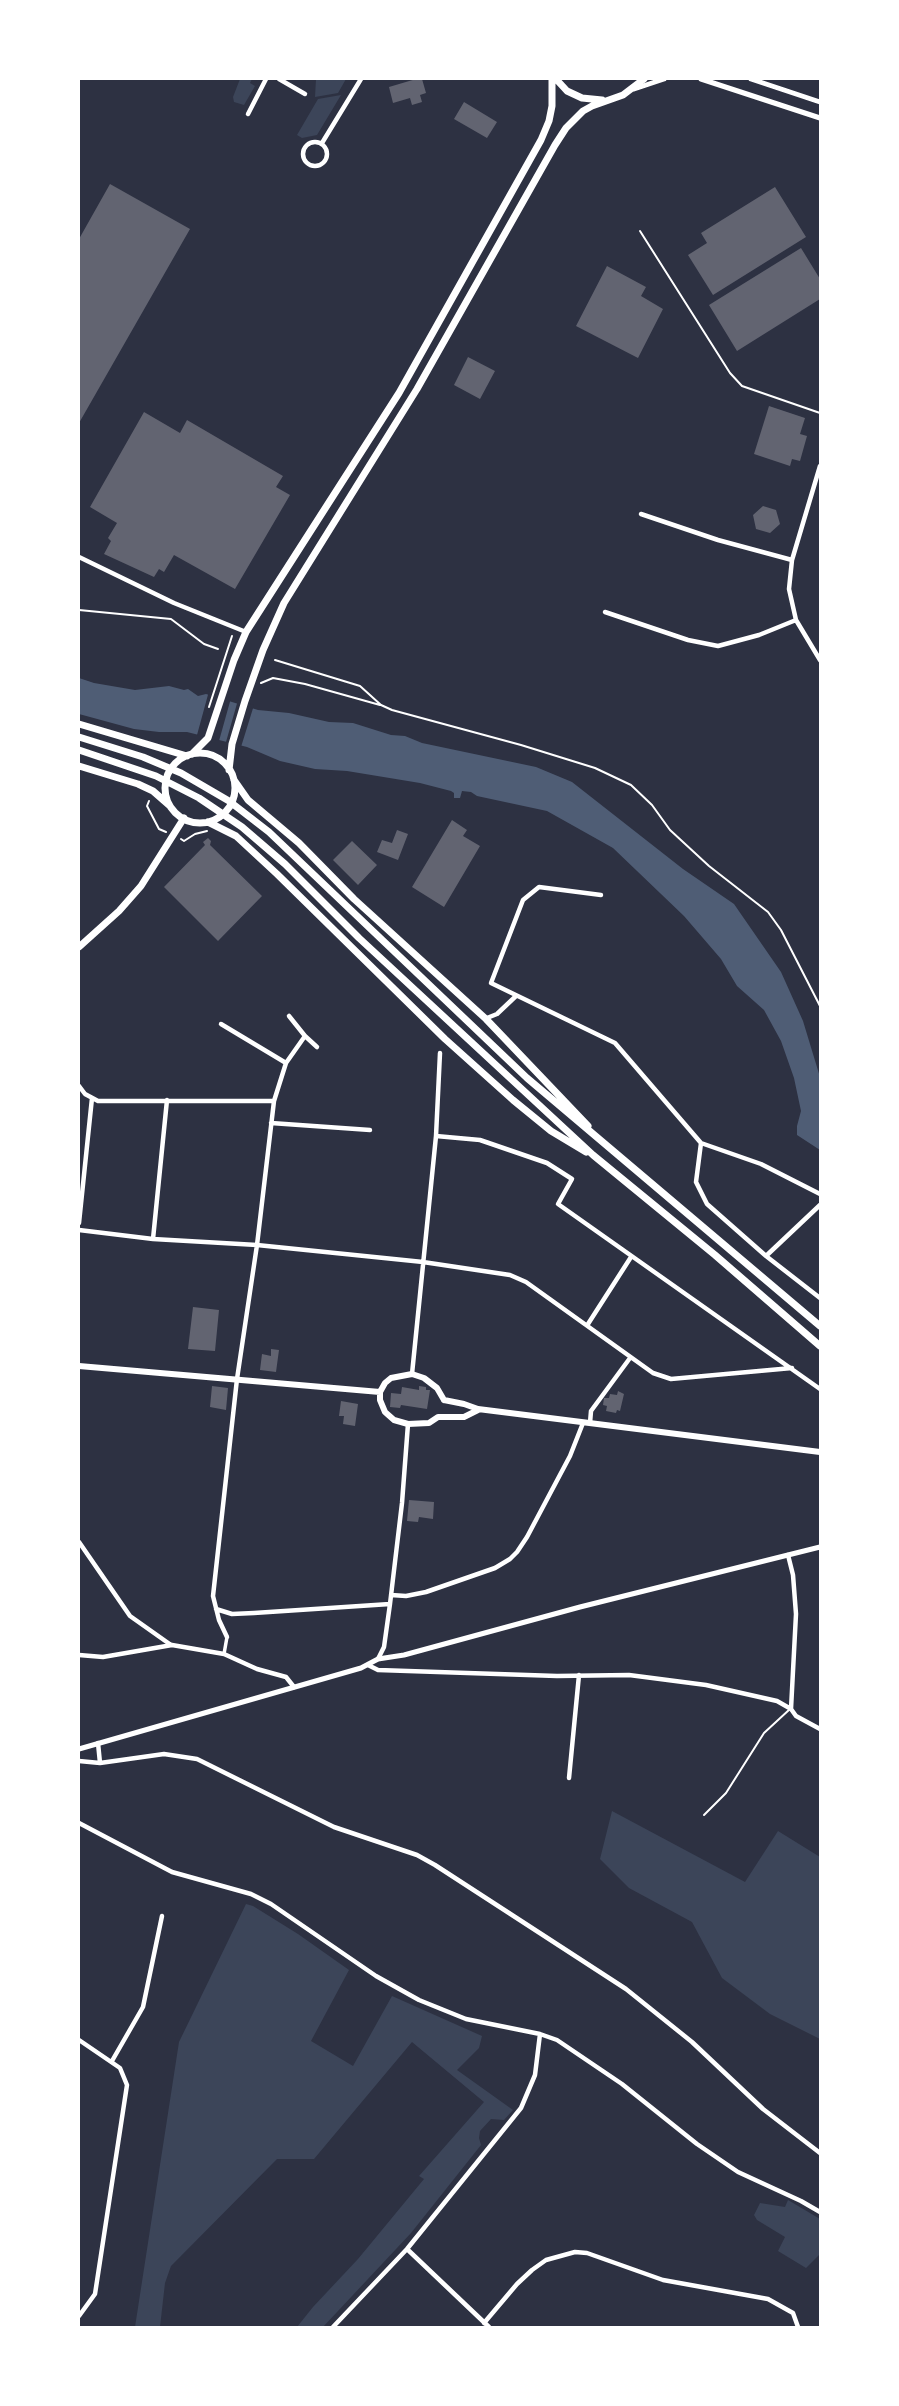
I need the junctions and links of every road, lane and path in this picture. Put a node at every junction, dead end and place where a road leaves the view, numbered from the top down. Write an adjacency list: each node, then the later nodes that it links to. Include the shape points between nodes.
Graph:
1 (266, 79): 14 (street)
2 (279, 79): 9 (street)
3 (361, 79): 16 (street)
4 (554, 79): 12 (main road, via 582,97); 27 (main road, via 549,121 523,173 386,413)
5 (644, 79): 10 (main road)
6 (664, 79): 10 (street)
7 (701, 79): 15 (street)
8 (751, 79): 13 (street)
9 (289, 81): 11 (street)
10 (632, 90): 12 (main road)
11 (305, 94)
12 (613, 99): 39 (main road, via 583,111 566,128 417,389 290,592 262,650 232,744)
13 (820, 102)
14 (247, 114)
15 (820, 118)
16 (322, 143): 16 (street, via 327,158 310,165 303,156 304,148 314,141)
17 (640, 231): 18 (lane, via 741,386)
18 (820, 414)
19 (820, 466): 22 (street)
20 (641, 514): 22 (street)
21 (79, 557): 26 (street)
22 (792, 560): 25 (street, via 789,589)
23 (79, 610): 28 (path, via 171,619)
24 (605, 612): 25 (street, via 718,646)
25 (796, 620): 30 (street)
26 (235, 628): 27 (street); 32 (path)
27 (246, 632): 37 (main road, via 208,738)
28 (218, 649)
29 (275, 660): 33 (path, via 360,686)
30 (820, 660)
31 (262, 681): 33 (path, via 273,678 304,684)
32 (213, 693)
33 (381, 705): 50 (path, via 595,768 631,785 670,831 768,912)
34 (79, 724): 37 (main road)
35 (79, 737): 66 (main road, via 181,773 249,816 527,1079)
36 (79, 750): 67 (main road, via 156,776 242,827)
37 (190, 755): 39 (main road, via 208,754); 42 (main road, via 168,772 164,788)
38 (79, 766): 41 (main road)
39 (229, 770): 40 (main road)
40 (234, 780): 44 (main road, via 230,806); 52 (main road, via 248,800)
41 (153, 791): 42 (main road); 46 (path, via 147,806 159,829)
42 (175, 810): 43 (main road)
43 (184, 818): 44 (main road); 46 (main road)
44 (212, 821): 67 (main road, via 269,866 513,1100 574,1147)
45 (212, 831): 46 (path, via 184,841)
46 (174, 835): 48 (main road, via 141,886)
47 (601, 895): 49 (street, via 539,887 523,900 491,984)
48 (79, 947)
49 (516, 996): 52 (street); 65 (street, via 615,1043)
50 (820, 1006)
51 (289, 1016): 54 (street)
52 (486, 1019): 66 (main road)
53 (221, 1024): 57 (street)
54 (305, 1036): 55 (street); 57 (street)
55 (317, 1047)
56 (440, 1052): 64 (street)
57 (286, 1063): 61 (street)
58 (79, 1087): 59 (street)
59 (92, 1098): 60 (street); 70 (street)
60 (167, 1100): 61 (street); 72 (street)
61 (274, 1101): 62 (street)
62 (271, 1123): 63 (street); 73 (street)
63 (370, 1130)
64 (436, 1136): 75 (street, via 480,1140 547,1163 572,1178 558,1204); 76 (street)
65 (701, 1143): 68 (street, via 761,1164); 74 (street, via 696,1182 707,1204)
66 (607, 1147): 79 (main road)
67 (593, 1155): 80 (main road)
68 (820, 1194)
69 (820, 1205): 74 (street)
70 (79, 1223)
71 (79, 1230): 72 (street)
72 (153, 1239): 73 (street)
73 (257, 1245): 76 (street); 85 (street)
74 (766, 1256): 77 (street)
75 (631, 1257): 78 (street); 83 (street)
76 (423, 1262): 78 (street, via 510,1275); 84 (street)
77 (820, 1297)
78 (587, 1324): 81 (street)
79 (820, 1326)
80 (820, 1346)
81 (630, 1358): 83 (street, via 671,1379); 91 (street)
82 (79, 1366): 85 (main road)
83 (792, 1368): 86 (street)
84 (412, 1374): 87 (main road, via 391,1378); 88 (main road, via 437,1388)
85 (237, 1379): 87 (main road); 99 (street, via 212,1596)
86 (820, 1389)
87 (380, 1392): 92 (main road, via 385,1412)
88 (444, 1401): 89 (main road); 90 (main road)
89 (478, 1409): 90 (main road, via 464,1417); 91 (main road)
90 (438, 1417): 92 (main road, via 429,1423)
91 (587, 1422): 93 (main road); 97 (street, via 527,1537 510,1559 426,1592)
92 (408, 1424): 97 (street)
93 (820, 1452)
94 (79, 1542): 101 (street, via 130,1616)
95 (820, 1547): 96 (street)
96 (788, 1555): 104 (street); 108 (street, via 796,1614)
97 (391, 1595): 98 (street)
98 (390, 1604): 99 (street, via 254,1614); 104 (street)
99 (215, 1608): 100 (street)
100 (227, 1637): 102 (street)
101 (172, 1646): 102 (street); 103 (street, via 103,1657)
102 (224, 1654): 107 (street, via 286,1677)
103 (79, 1655)
104 (378, 1659): 105 (street)
105 (368, 1665): 106 (street, via 378,1670); 107 (street)
106 (579, 1675): 108 (street, via 629,1675 706,1685 777,1701); 114 (street)
107 (294, 1687): 110 (street)
108 (790, 1709): 109 (street); 115 (lane, via 764,1733 726,1793)
109 (820, 1729)
110 (98, 1743): 111 (street); 113 (street)
111 (79, 1749)
112 (79, 1761): 113 (street)
113 (100, 1763): 121 (street, via 164,1754 197,1759 334,1827 417,1855 607,1975)
114 (569, 1778)
115 (704, 1815)
116 (79, 1823): 118 (street, via 172,1872 271,1904 419,2000 466,2019)
117 (162, 1916): 120 (street, via 144,2007)
118 (540, 2034): 122 (street, via 557,2039 622,2084 738,2172); 123 (street, via 535,2075 521,2108)
119 (79, 2040): 120 (street)
120 (112, 2061): 124 (street, via 127,2085 94,2294)
121 (820, 2153)
122 (820, 2212)
123 (407, 2249): 125 (street); 126 (street)
124 (79, 2316)
125 (484, 2323): 127 (street); 128 (street, via 532,2270 546,2260 575,2252 663,2280 768,2299 793,2313)
126 (333, 2327)
127 (489, 2327)
128 (798, 2327)

